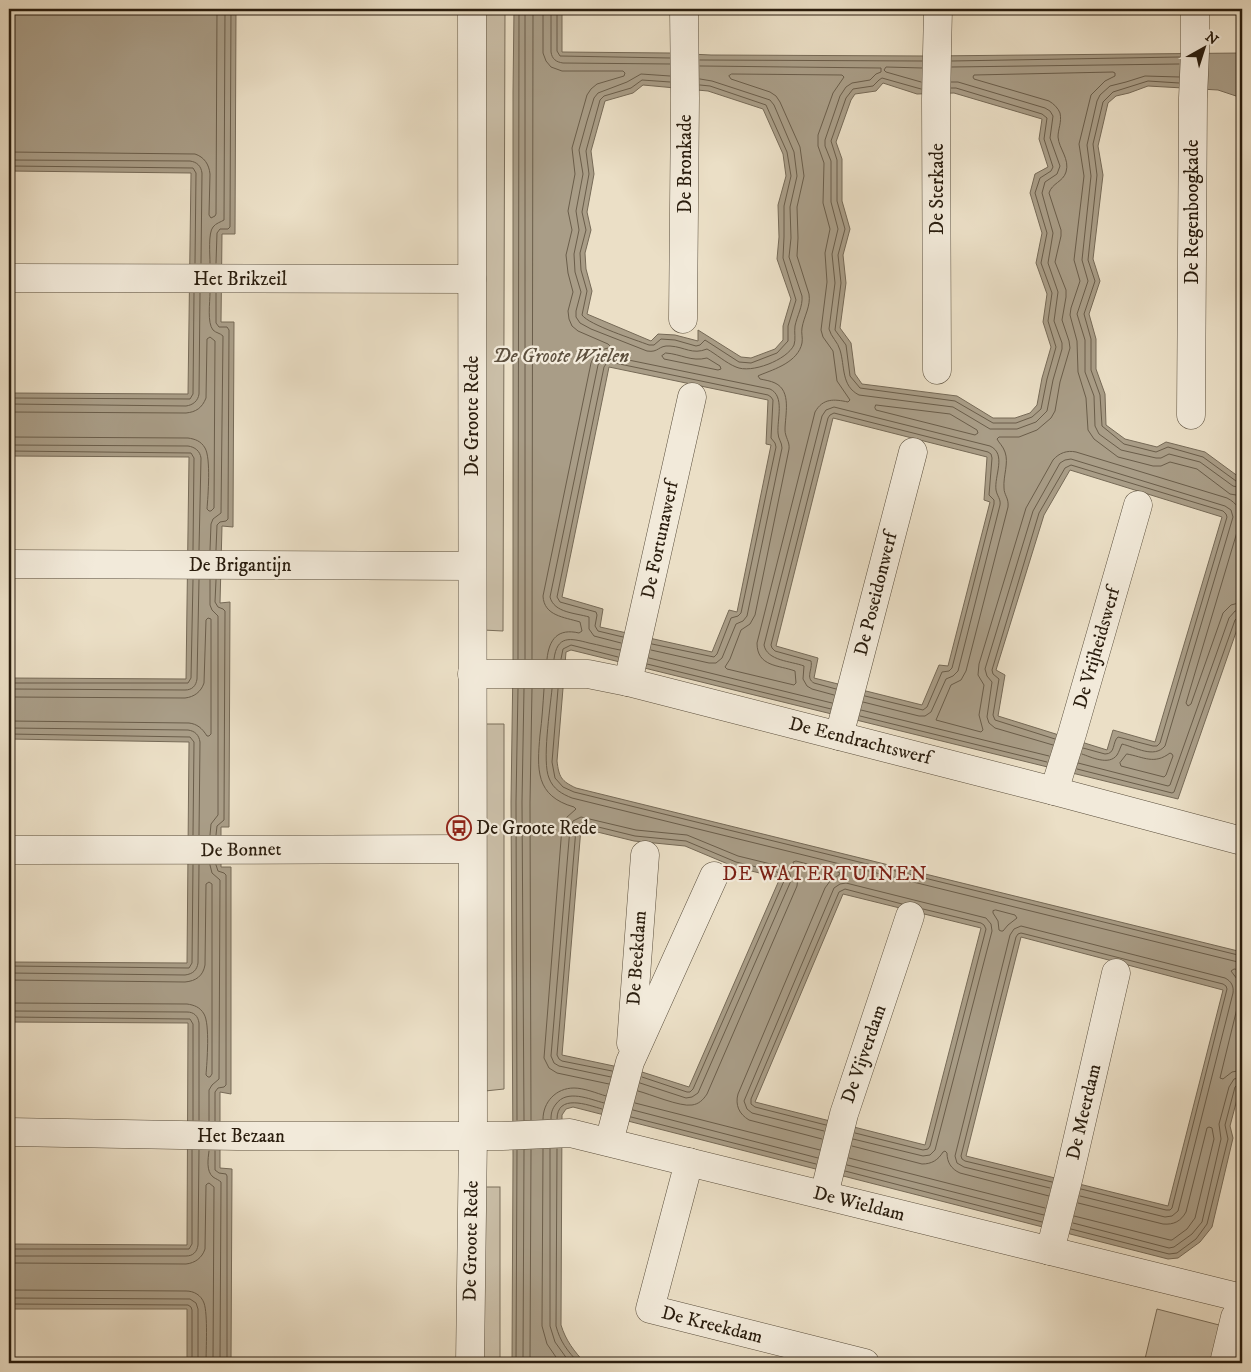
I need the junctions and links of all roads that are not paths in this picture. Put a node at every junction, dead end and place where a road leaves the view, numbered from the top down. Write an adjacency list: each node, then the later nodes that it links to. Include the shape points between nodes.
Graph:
1 (472, 9): 6 (street, De Groote Rede)
2 (684, 9): 7 (street, De Bronkade)
3 (938, 9): 8 (street, De Sterkade)
4 (1194, 9): 10 (street, De Regenboogkade)
5 (9, 278): 6 (street, Het Brikzeil)
6 (472, 279): 14 (street, De Groote Rede)
7 (683, 319)
8 (937, 370)
9 (692, 397): 16 (street, De Fortunawerf)
10 (1191, 415)
11 (913, 452): 17 (street, De Poseidonwerf)
12 (1138, 505): 18 (street, De Vrijheidswerf)
13 (9, 564): 14 (street, De Brigantijn)
14 (472, 566): 15 (street, De Groote Rede)
15 (472, 674): 16 (street, De Eendrachtswerf); 20 (street, De Groote Rede)
16 (629, 677): 17 (street, De Eendrachtswerf)
17 (840, 731): 18 (street, De Eendrachtswerf)
18 (1056, 784): 19 (street, De Eendrachtswerf)
19 (1242, 840)
20 (472, 849): 21 (street, De Bonnet); 28 (street, De Groote Rede)
21 (9, 850)
22 (645, 855): 26 (street, De Beekdam)
23 (714, 876): 26 (street, De Beekdam)
24 (910, 916): 31 (street, De Vijverdam, via 844,1114)
25 (1116, 973): 32 (street, De Meerdam)
26 (630, 1062): 29 (street, De Beekdam)
27 (9, 1132): 28 (street, Het Bezaan, via 176,1136)
28 (472, 1135): 29 (street, De Wieldam); 35 (street, De Groote Rede)
29 (611, 1135): 30 (street, De Wieldam)
30 (690, 1162): 31 (street, De Wieldam); 36 (street, De Kreekdam, via 650,1309)
31 (826, 1188): 32 (street, De Wieldam)
32 (1052, 1244): 33 (street, De Wieldam)
33 (1242, 1298)
34 (1242, 1307): 37 (street, via 1235,1317)
35 (470, 1363)
36 (865, 1363)
37 (1224, 1363)

